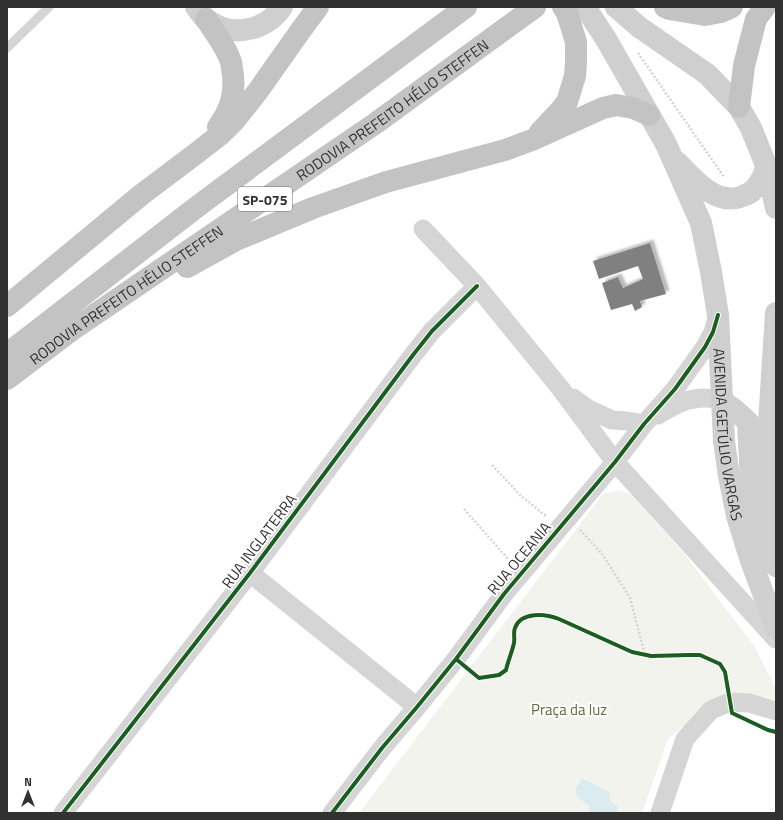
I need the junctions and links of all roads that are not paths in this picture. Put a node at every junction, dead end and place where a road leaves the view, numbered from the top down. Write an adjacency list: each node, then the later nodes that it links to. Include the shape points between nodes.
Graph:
1 (49, 7): 13 (lane)
2 (282, 7): 12 (main road, via 269,21 254,28 237,31 221,28)
3 (318, 7): 17 (highway, via 245,109 221,134)
4 (466, 7): 27 (highway, RODOVIA PREFEITO HÉLIO STEFFEN / SP-075, via 198,206)
5 (562, 7): 16 (highway, via 567,13 576,42 575,76 567,102)
6 (585, 7): 15 (main road, AVENIDA GETÚLIO VARGAS)
7 (616, 7): 14 (main road, via 639,27 707,74)
8 (665, 7): 9 (highway, via 705,14 721,12)
9 (732, 7)
10 (765, 7): 14 (highway, via 756,19 744,66)
11 (528, 12): 26 (highway, RODOVIA PREFEITO HÉLIO STEFFEN / SP-075, via 376,123)
12 (201, 13): 17 (highway, via 223,44 231,62 234,83 232,100 226,115)
13 (7, 48)
14 (739, 107): 19 (main road, via 751,128)
15 (649, 115): 16 (highway, via 633,108 616,105 603,108); 18 (main road, AVENIDA GETÚLIO VARGAS)
16 (532, 140): 26 (highway, via 386,182 313,208 236,240)
17 (198, 152): 23 (highway, via 141,195)
18 (671, 157): 19 (main road, via 714,195 729,199 738,198 752,191 760,182); 25 (main road, AVENIDA GETÚLIO VARGAS, via 701,223)
19 (766, 167): 20 (main road)
20 (776, 208)
21 (423, 229): 22 (street)
22 (476, 286): 29 (street); 35 (street, RUA INGLATERRA, via 432,331 413,355)
23 (7, 306)
24 (776, 313): 33 (main road, via 768,454 769,496)
25 (718, 315): 30 (main road, AVENIDA GETÚLIO VARGAS); 31 (street, RUA OCEANIA, via 713,332 696,361 676,389)
26 (72, 330): 28 (highway, RODOVIA PREFEITO HÉLIO STEFFEN / SP-075)
27 (7, 354)
28 (7, 379)
29 (561, 389): 31 (street, via 588,409 612,420); 32 (street)
30 (722, 401): 31 (street, RUA OCEANIA, via 696,398 677,404); 34 (main road, via 748,422 752,484 770,559); 36 (main road, AVENIDA GETÚLIO VARGAS, via 724,441 737,516)
31 (644, 424): 32 (street, RUA OCEANIA)
32 (615, 462): 37 (street); 38 (street, RUA OCEANIA, via 504,594)
33 (776, 528)
34 (776, 566)
35 (250, 574): 38 (street); 40 (street, RUA INGLATERRA)
36 (776, 628)
37 (776, 639)
38 (417, 707): 41 (street, RUA OCEANIA)
39 (776, 711): 42 (street, via 749,703 730,702 711,710 685,739)
40 (63, 813)
41 (332, 813)
42 (660, 813)

